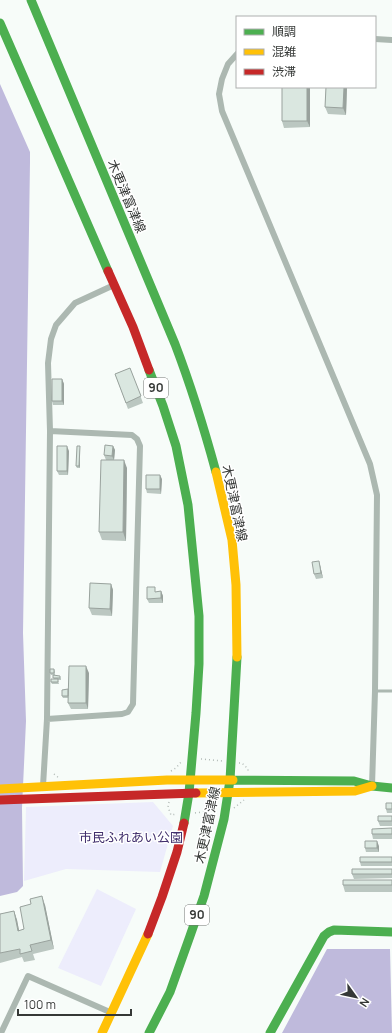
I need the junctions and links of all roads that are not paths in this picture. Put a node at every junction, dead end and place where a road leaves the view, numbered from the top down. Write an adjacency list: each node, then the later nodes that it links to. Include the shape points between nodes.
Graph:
1 (31, 0): 12 (main road, 木更津富津線 / 90, via 175,344 195,399 220,488 232,540 236,585 237,655)
2 (0, 23): 6 (main road, 木更津富津線 / 90)
3 (376, 40): 4 (street)
4 (392, 40)
5 (236, 55): 8 (street, via 228,64 222,79 219,94 222,111 357,431 374,480 377,495)
6 (114, 285): 7 (street, via 75,302 56,324 48,363); 11 (main road, 木更津富津線 / 90, via 133,327 165,413 176,446 188,504 198,616 199,664)
7 (50, 431): 10 (street); 10 (street, via 132,435 140,446 133,704 128,712 122,714)
8 (375, 691): 9 (lane); 14 (street)
9 (392, 691)
10 (46, 718): 13 (street)
11 (190, 780): 12 (main road); 13 (main road); 18 (main road, 木更津富津線 / 90)
12 (230, 780): 14 (main road, via 354,780); 17 (main road, 木更津富津線 / 90)
13 (43, 786): 16 (main road)
14 (372, 786): 15 (main road); 17 (main road, via 345,792)
15 (392, 788)
16 (0, 789)
17 (228, 792): 18 (main road); 24 (main road, 木更津富津線 / 90, via 224,819 204,896 170,992)
18 (189, 793): 19 (main road); 21 (main road, 木更津富津線 / 90, via 177,852 162,897 146,940)
19 (0, 800)
20 (392, 932): 25 (main road, via 334,930 324,936)
21 (112, 1013): 22 (street, via 28,976); 23 (main road, 木更津富津線 / 90)
22 (1, 1033)
23 (102, 1033)
24 (149, 1033)
25 (270, 1033)

